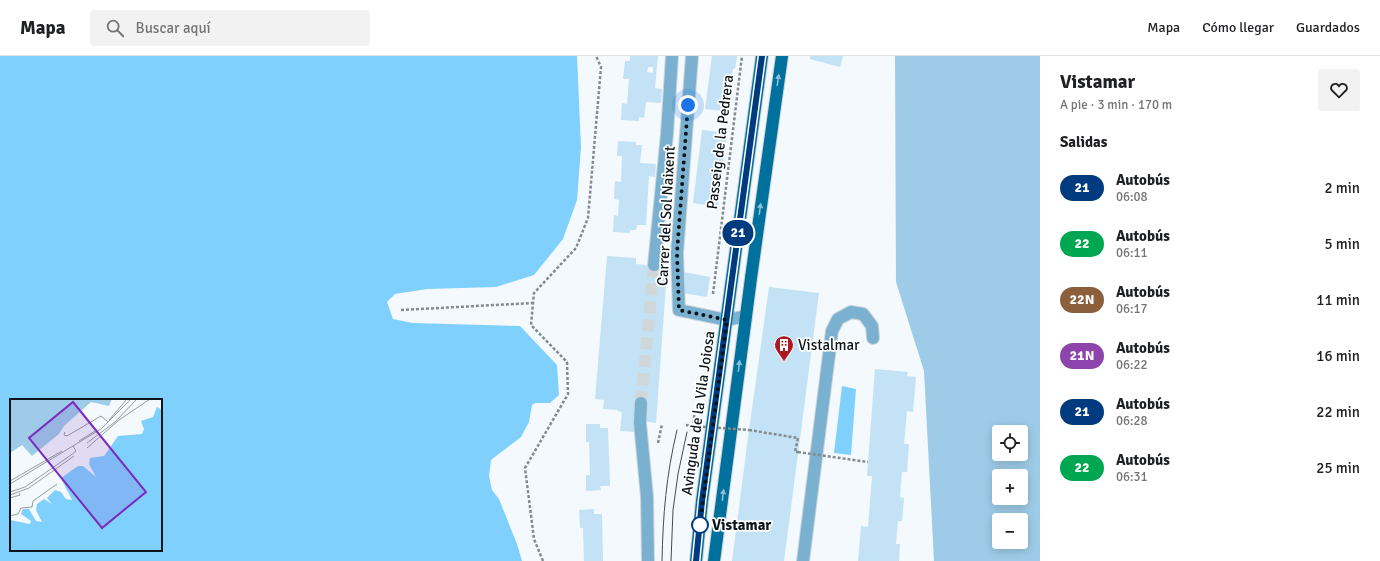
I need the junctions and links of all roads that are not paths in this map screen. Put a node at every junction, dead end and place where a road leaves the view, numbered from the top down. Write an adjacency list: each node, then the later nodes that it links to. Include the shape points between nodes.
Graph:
1 (672, 56): 5 (street, Carrer del Sol Naixent)
2 (692, 56): 7 (street, Carrer del Sol Naixent, via 677,253 679,310)
3 (762, 56): 7 (main road, Avinguda de la Vila Joiosa)
4 (782, 56): 6 (main road, one-way to 4)
5 (654, 265)
6 (746, 316): 7 (street, Carrer del Sol Naixent); 12 (main road, one-way to 6)
7 (727, 320): 11 (main road, Avinguda de la Vila Joiosa)
8 (873, 338): 13 (street, via 872,326 863,314 851,312 838,319 832,331)
9 (641, 403): 10 (street)
10 (648, 561)
11 (696, 561)
12 (714, 561)
13 (803, 561)

